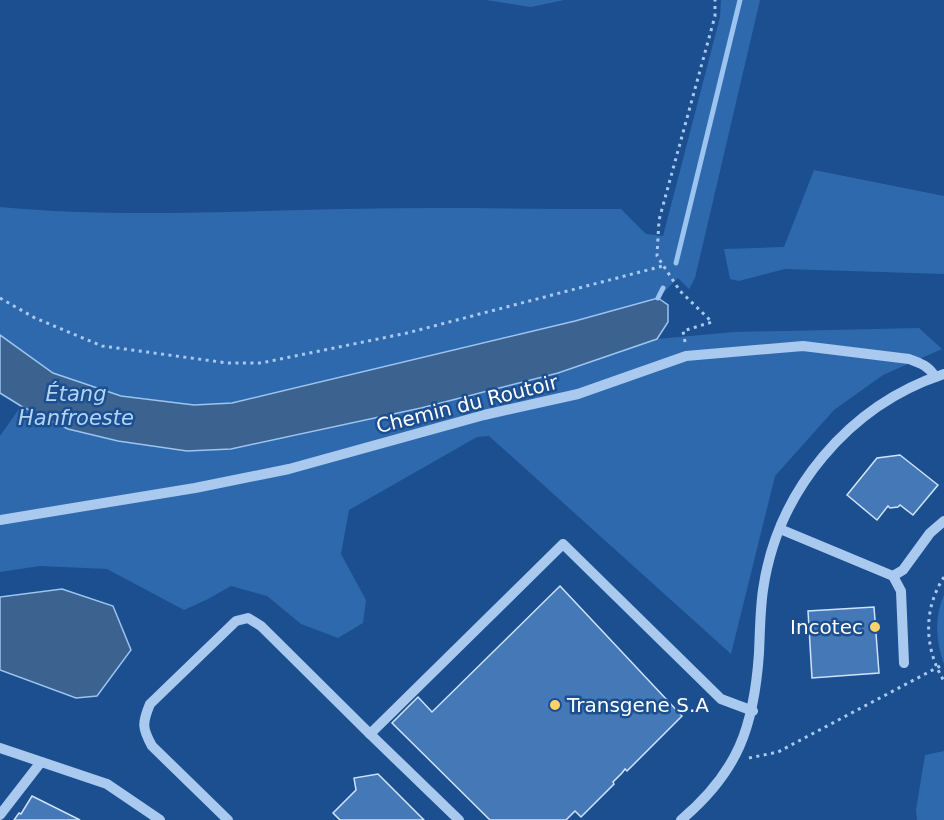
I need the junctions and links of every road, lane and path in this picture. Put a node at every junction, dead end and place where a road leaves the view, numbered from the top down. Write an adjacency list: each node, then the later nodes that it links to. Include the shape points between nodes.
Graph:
1 (715, 0): 2 (path, via 715,16 659,220 657,256)
2 (663, 266): 3 (path, via 407,333 261,363 228,363 102,346 34,318); 4 (path, via 680,291 712,322 683,331)
3 (0, 298)
4 (686, 356): 5 (street, Chemin du Routoir, via 803,346 909,359); 6 (street, Chemin du Routoir, via 578,394 483,415 289,469)
5 (939, 376): 8 (street, via 873,409 837,441 816,462)
6 (0, 520)
7 (944, 521): 9 (street, via 930,533 903,570)
8 (780, 529): 9 (street); 15 (street, via 764,588)
9 (893, 576): 11 (street, via 901,591)
10 (944, 577): 13 (path, via 929,614 929,641)
11 (904, 663)
12 (944, 664): 13 (path)
13 (936, 668): 14 (path); 18 (path, via 778,752)
14 (944, 681)
15 (753, 711): 16 (street, via 721,699 563,544); 18 (street)
16 (370, 734): 22 (street, via 261,626 248,618 236,621 150,704 143,719 144,732 152,746); 23 (street)
17 (0, 748): 19 (street)
18 (736, 757): 24 (street, via 708,796)
19 (41, 762): 20 (street); 21 (street, via 107,784)
20 (0, 815)
21 (160, 820)
22 (228, 820)
23 (459, 820)
24 (681, 820)

